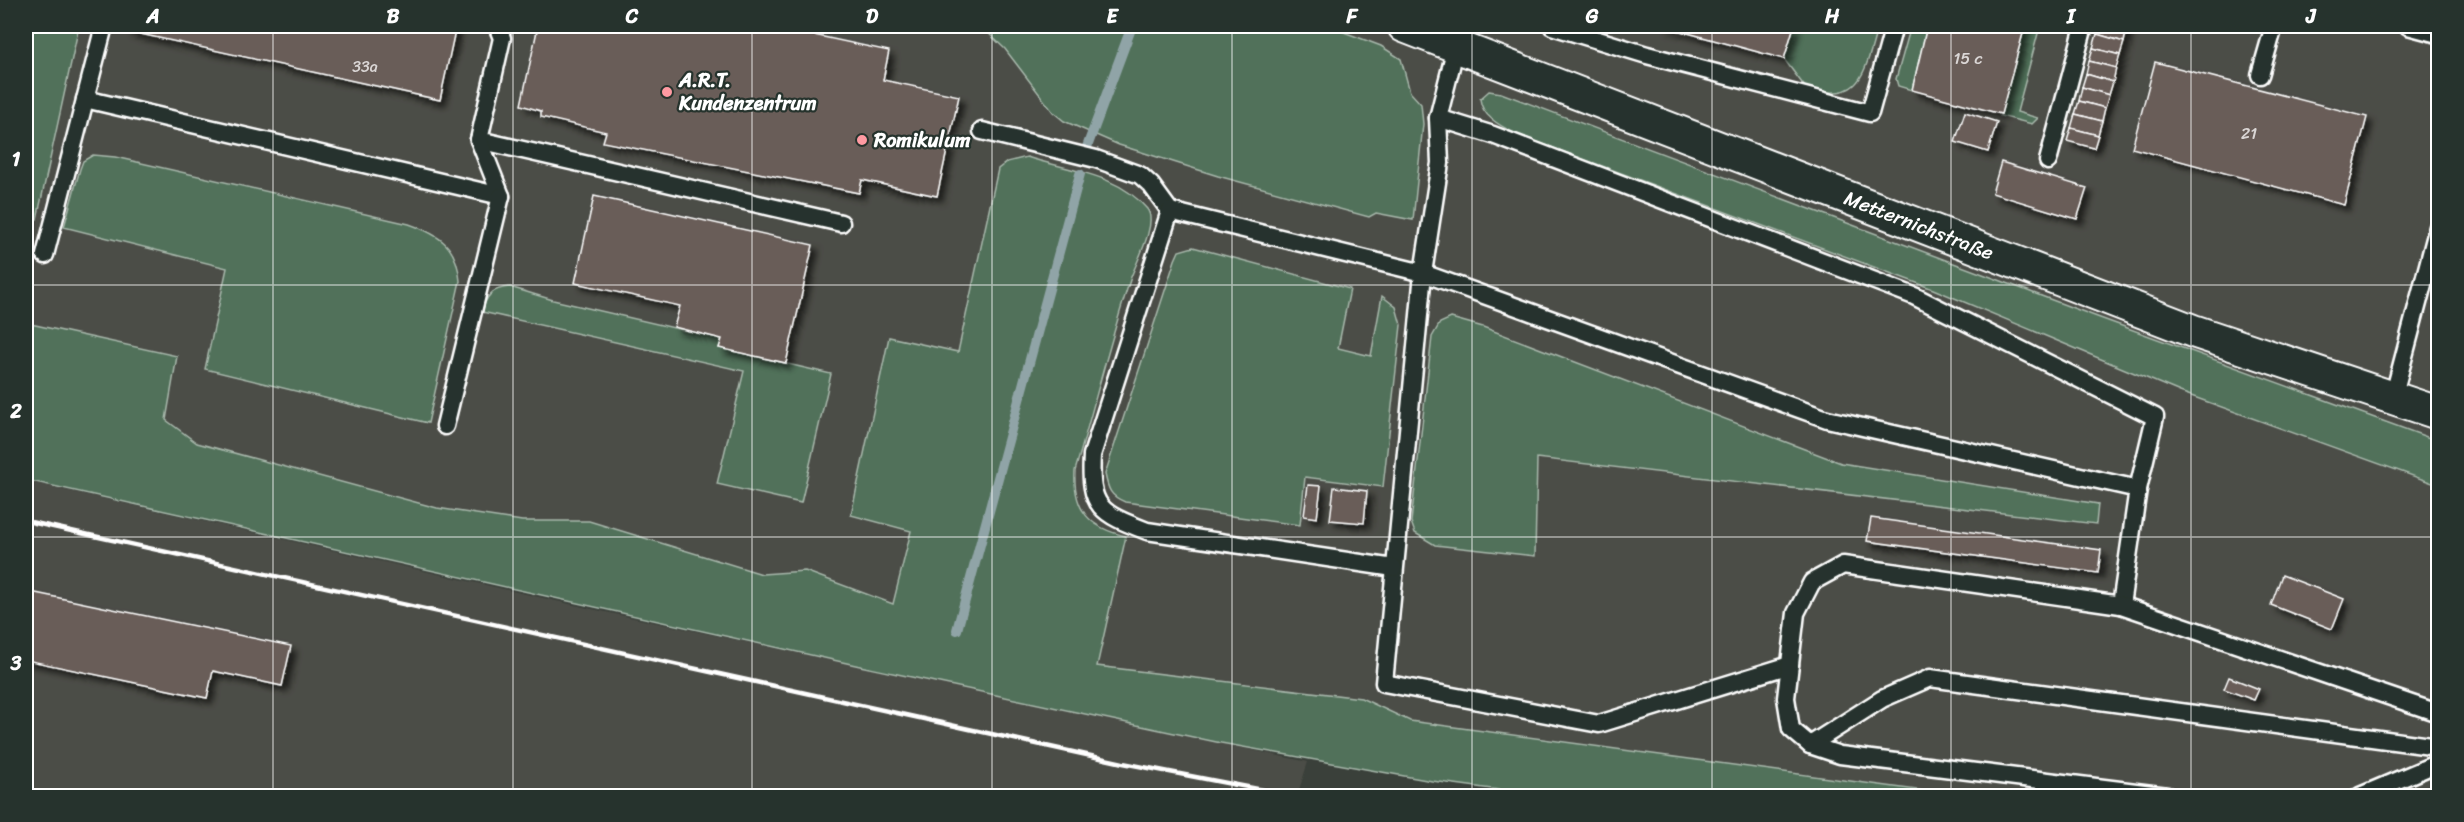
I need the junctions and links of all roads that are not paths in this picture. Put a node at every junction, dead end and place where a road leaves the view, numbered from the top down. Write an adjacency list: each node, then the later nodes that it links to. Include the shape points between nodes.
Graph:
1 (104, 26): 12 (lane)
2 (497, 26): 15 (lane, via 501,38)
3 (1404, 26): 10 (street, Metternichstraße)
4 (1552, 26): 5 (lane, via 1870,113)
5 (1894, 26)
6 (2084, 26): 16 (lane)
7 (2274, 26): 11 (lane)
8 (2408, 26): 9 (lane)
9 (2439, 34)
10 (1456, 47): 13 (lane); 23 (street, Metternichstraße, via 2193,331)
11 (2260, 75)
12 (85, 99): 17 (lane); 21 (lane)
13 (1438, 118): 22 (lane, via 1440,163); 26 (lane, via 1914,296 2155,417)
14 (982, 130): 18 (lane, via 1095,159 1140,175)
15 (479, 140): 17 (lane); 19 (lane)
16 (2048, 160)
17 (501, 196): 25 (lane)
18 (1170, 211): 22 (lane); 27 (lane, via 1092,455 1090,486 1097,502 1114,518 1147,531)
19 (841, 223)
20 (2439, 226): 23 (lane)
21 (45, 255)
22 (1423, 273): 26 (lane, via 1827,419); 27 (lane)
23 (2393, 398): 24 (street, Metternichstraße)
24 (2439, 413)
25 (445, 426)
26 (2138, 489): 28 (lane)
27 (1394, 568): 29 (lane, via 1384,683 1599,724)
28 (2121, 605): 29 (lane, via 1843,565 1812,582 1796,613); 30 (lane)
29 (1790, 665): 31 (lane, via 1786,698 1791,729)
30 (2439, 713)
31 (1810, 745): 32 (lane, via 1882,699 1930,678); 34 (lane, via 1840,755)
32 (2439, 747)
33 (2439, 763): 35 (lane)
34 (2168, 796)
35 (2360, 796)

